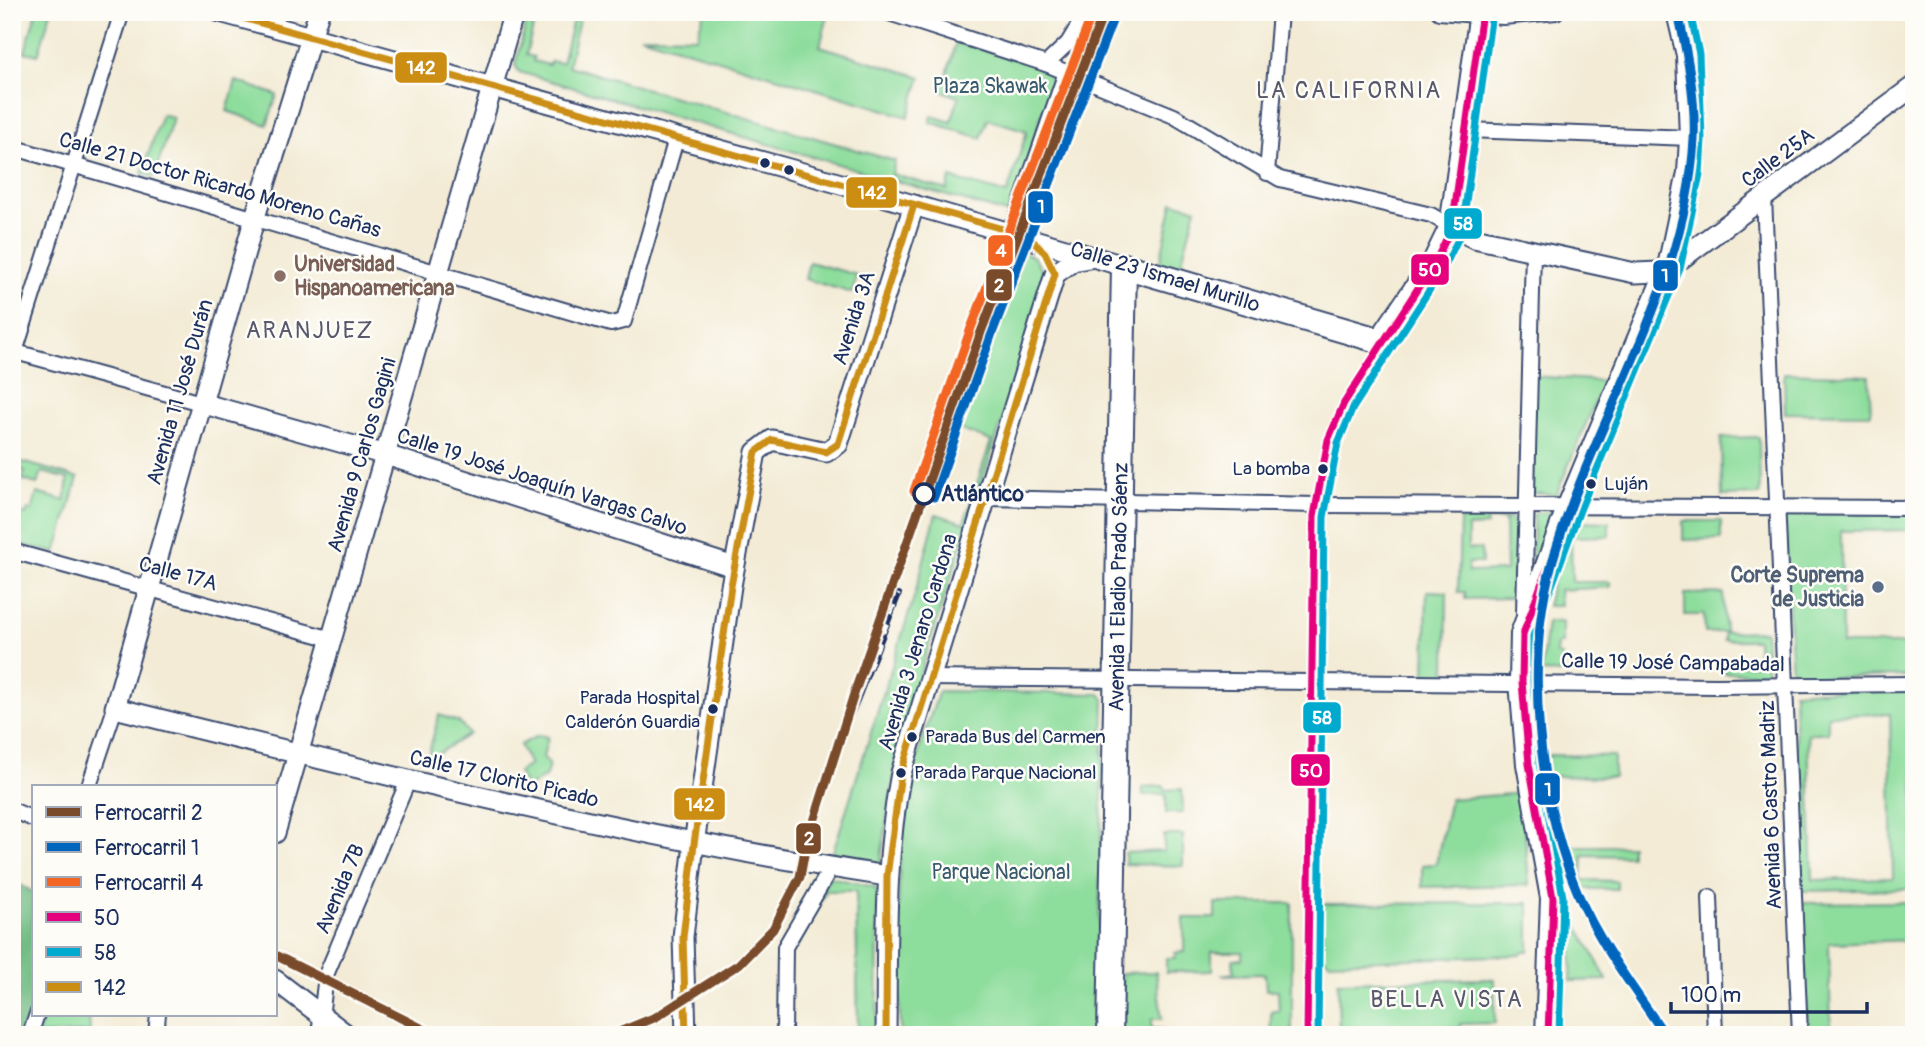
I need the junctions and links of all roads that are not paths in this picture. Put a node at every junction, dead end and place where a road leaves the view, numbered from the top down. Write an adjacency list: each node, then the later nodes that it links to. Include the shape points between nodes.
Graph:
1 (122, 12): 22 (street)
2 (220, 12): 13 (street, Calle 23 Ismael Murillo)
3 (319, 12): 13 (street, Avenida 11 José Durán)
4 (514, 12): 17 (street, Avenida 9 Carlos Gagini)
5 (886, 12): 12 (street)
6 (1087, 12): 14 (street, via 1068,43)
7 (1280, 12): 23 (street)
8 (1439, 12): 11 (street)
9 (1556, 12): 11 (street)
10 (1679, 12): 19 (highway, via 1689,55)
11 (1482, 14): 18 (highway)
12 (909, 16): 14 (street)
13 (311, 37): 17 (street, Calle 23 Ismael Murillo); 26 (street, Avenida 11 José Durán)
14 (1046, 64): 15 (street)
15 (1066, 72): 23 (street, via 1174,116); 28 (street)
16 (1914, 86): 24 (street, Calle 25A)
17 (493, 90): 20 (street, Calle 23 Ismael Murillo); 33 (street, Avenida 9 Carlos Gagini)
18 (1468, 131): 19 (street); 27 (highway)
19 (1692, 138): 32 (highway, via 1690,173)
20 (676, 139): 25 (street, Calle 23 Ismael Murillo); 33 (street, Calle 21 Doctor Ricardo Moreno Cañas, via 624,321 600,322)
21 (12, 147): 22 (street, Calle 21 Doctor Ricardo Moreno Cañas)
22 (73, 164): 26 (street, Calle 21 Doctor Ricardo Moreno Cañas); 35 (street)
23 (1267, 173): 27 (street, via 1431,215)
24 (1764, 197): 32 (street, Calle 25A); 40 (street, Avenida 6 Castro Madriz)
25 (914, 205): 28 (street, Calle 23 Ismael Murillo); 45 (street, Avenida 3A, via 838,444 826,452 777,439 756,452)
26 (255, 217): 33 (street, Calle 21 Doctor Ricardo Moreno Cañas); 36 (street, Avenida 11 José Durán)
27 (1451, 228): 29 (street, via 1474,239); 31 (highway, Calle 23 Ismael Murillo, via 1436,260 1381,341)
28 (1020, 234): 30 (street, Calle 23 Ismael Murillo); 34 (street, via 1045,253)
29 (1533, 251): 32 (street, via 1635,273); 42 (street)
30 (1095, 257): 31 (street, Calle 23 Ismael Murillo); 34 (street, via 1073,261)
31 (1124, 266): 39 (highway, Avenida 1 Eladio Prado Sáenz)
32 (1670, 267): 41 (highway)
33 (439, 271): 37 (street, Avenida 9 Carlos Gagini)
34 (1055, 274): 38 (street, Avenida 3 Jenaro Cardona)
35 (14, 352): 36 (street, Calle 19 José Joaquín Vargas Calvo)
36 (201, 403): 37 (street, Calle 19 José Joaquín Vargas Calvo); 46 (street, Avenida 11 José Durán)
37 (386, 455): 45 (street, Calle 19 José Joaquín Vargas Calvo); 48 (street, Avenida 9 Carlos Gagini)
38 (986, 498): 39 (street); 49 (street, Avenida 3 Jenaro Cardona)
39 (1119, 502): 42 (street); 50 (highway, Avenida 1 Eladio Prado Sáenz)
40 (1778, 505): 41 (street); 43 (street); 53 (street, Avenida 6 Castro Madriz)
41 (1570, 506): 42 (street); 47 (highway)
42 (1524, 507): 47 (street)
43 (1914, 508)
44 (12, 551): 46 (street, Calle 17A)
45 (734, 567): 61 (street)
46 (148, 588): 48 (street, Calle 17A); 54 (street, Avenida 11 José Durán)
47 (1524, 626): 51 (highway)
48 (332, 639): 55 (street, Avenida 9 Carlos Gagini)
49 (928, 678): 50 (street, Calle 19 José Campabadal); 63 (street, Avenida 3 Jenaro Cardona, via 901,773)
50 (1117, 681): 51 (street, Calle 19 José Campabadal); 75 (highway, Avenida 1 Eladio Prado Sáenz)
51 (1522, 682): 53 (street, Calle 19 José Campabadal); 76 (highway, via 1535,807 1553,898)
52 (1914, 684): 53 (street, Calle 19 José Campabadal)
53 (1787, 685): 78 (street, Avenida 6 Castro Madriz)
54 (115, 708): 55 (street, Calle 17 Clorito Picado); 57 (street, Avenida 11 José Durán)
55 (299, 754): 56 (street, Calle 17 Clorito Picado); 60 (street, Avenida 9 Carlos Gagini)
56 (408, 781): 61 (street, Calle 17 Clorito Picado); 68 (street, Avenida 7B, via 326,975)
57 (89, 785)
58 (12, 810): 59 (street)
59 (32, 819)
60 (276, 830)
61 (694, 844): 62 (street, Calle 17 Clorito Picado); 72 (street, via 683,937)
62 (831, 868): 63 (street, Calle 17 Clorito Picado); 73 (street, via 785,947)
63 (887, 876): 74 (street, Avenida 3 Jenaro Cardona)
64 (1710, 897): 77 (street)
65 (276, 981): 68 (street)
66 (36, 1016): 69 (street)
67 (158, 1016): 70 (street)
68 (320, 1026): 71 (street)
69 (30, 1035)
70 (156, 1035)
71 (346, 1035)
72 (686, 1035)
73 (784, 1035)
74 (886, 1035)
75 (1110, 1035)
76 (1548, 1035)
77 (1715, 1035)
78 (1800, 1035)

